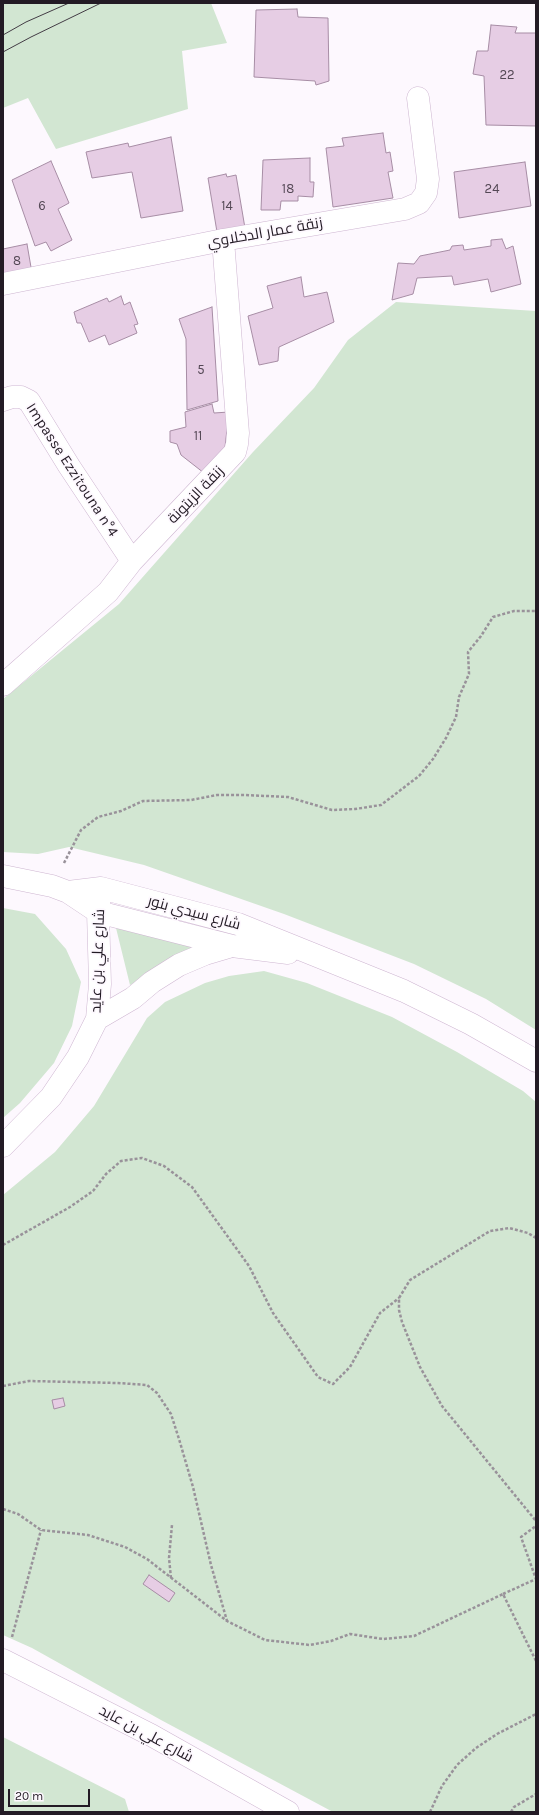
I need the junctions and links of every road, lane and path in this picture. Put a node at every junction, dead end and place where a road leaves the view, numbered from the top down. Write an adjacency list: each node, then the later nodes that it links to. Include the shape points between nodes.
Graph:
1 (418, 98): 2 (street, زنقة عمار الدخلاوي, via 428,179 426,193 419,203 405,209)
2 (223, 240): 3 (street, زنقة عمار الدخلاوي); 5 (street, زنقة الزيتونة, via 238,444 229,460)
3 (3, 284)
4 (3, 400): 5 (street, Impasse Ezzitouna n°4, via 21,397 29,401)
5 (132, 561): 7 (street, زنقة الزيتونة, via 108,592)
6 (536, 611): 10 (path, via 514,610 493,617 468,652 469,674 459,697 456,718 446,738 419,776 381,805 332,810 288,797 245,794 217,795 191,800 143,801 121,811 98,817 81,830)
7 (3, 685)
8 (3, 876): 10 (street, شارع سيدي بنور)
9 (101, 888): 10 (street, شارع سيدي بنور); 11 (street, شارع علي بن عايد); 13 (street, شارع سيدي بنور, via 238,924)
10 (60, 889): 11 (street, شارع سيدي بنور)
11 (98, 912): 12 (street, شارع سيدي بنور); 14 (street, شارع علي بن عايد, via 100,984)
12 (232, 946): 13 (street, شارع سيدي بنور); 14 (street, via 179,965 133,998)
13 (315, 956): 15 (street, شارع سيدي بنور, via 404,990)
14 (97, 1019): 16 (street, شارع علي بن عايد, via 78,1057 51,1097)
15 (536, 1061)
16 (3, 1146)
17 (536, 1238): 19 (path, via 509,1228 490,1231 410,1280)
18 (3, 1245): 19 (path, via 93,1191 106,1174 121,1161 142,1158 164,1166 192,1187 249,1266 273,1312 318,1377 333,1384 350,1367 380,1313)
19 (399, 1298): 22 (path, via 402,1322 430,1387 455,1424)
20 (3, 1386): 28 (path, via 29,1381 118,1383 147,1385 157,1393 171,1414 179,1439)
21 (3, 1509): 25 (path, via 18,1514)
22 (536, 1521)
23 (172, 1525): 26 (path, via 169,1558)
24 (536, 1526): 27 (path, via 520,1537 536,1579)
25 (41, 1530): 26 (path, via 88,1535 125,1547 147,1559); 29 (path)
26 (171, 1578): 28 (path)
27 (503, 1594): 28 (path, via 414,1636 383,1639 350,1634 310,1645 265,1640); 30 (path)
28 (227, 1622)
29 (4, 1661): 33 (street, شارع علي بن عايد, via 151,1735)
30 (536, 1661)
31 (536, 1714): 34 (path, via 476,1748 457,1766 442,1786)
32 (536, 1794): 35 (path, via 514,1807)
33 (288, 1812)
34 (430, 1812)
35 (511, 1812)

